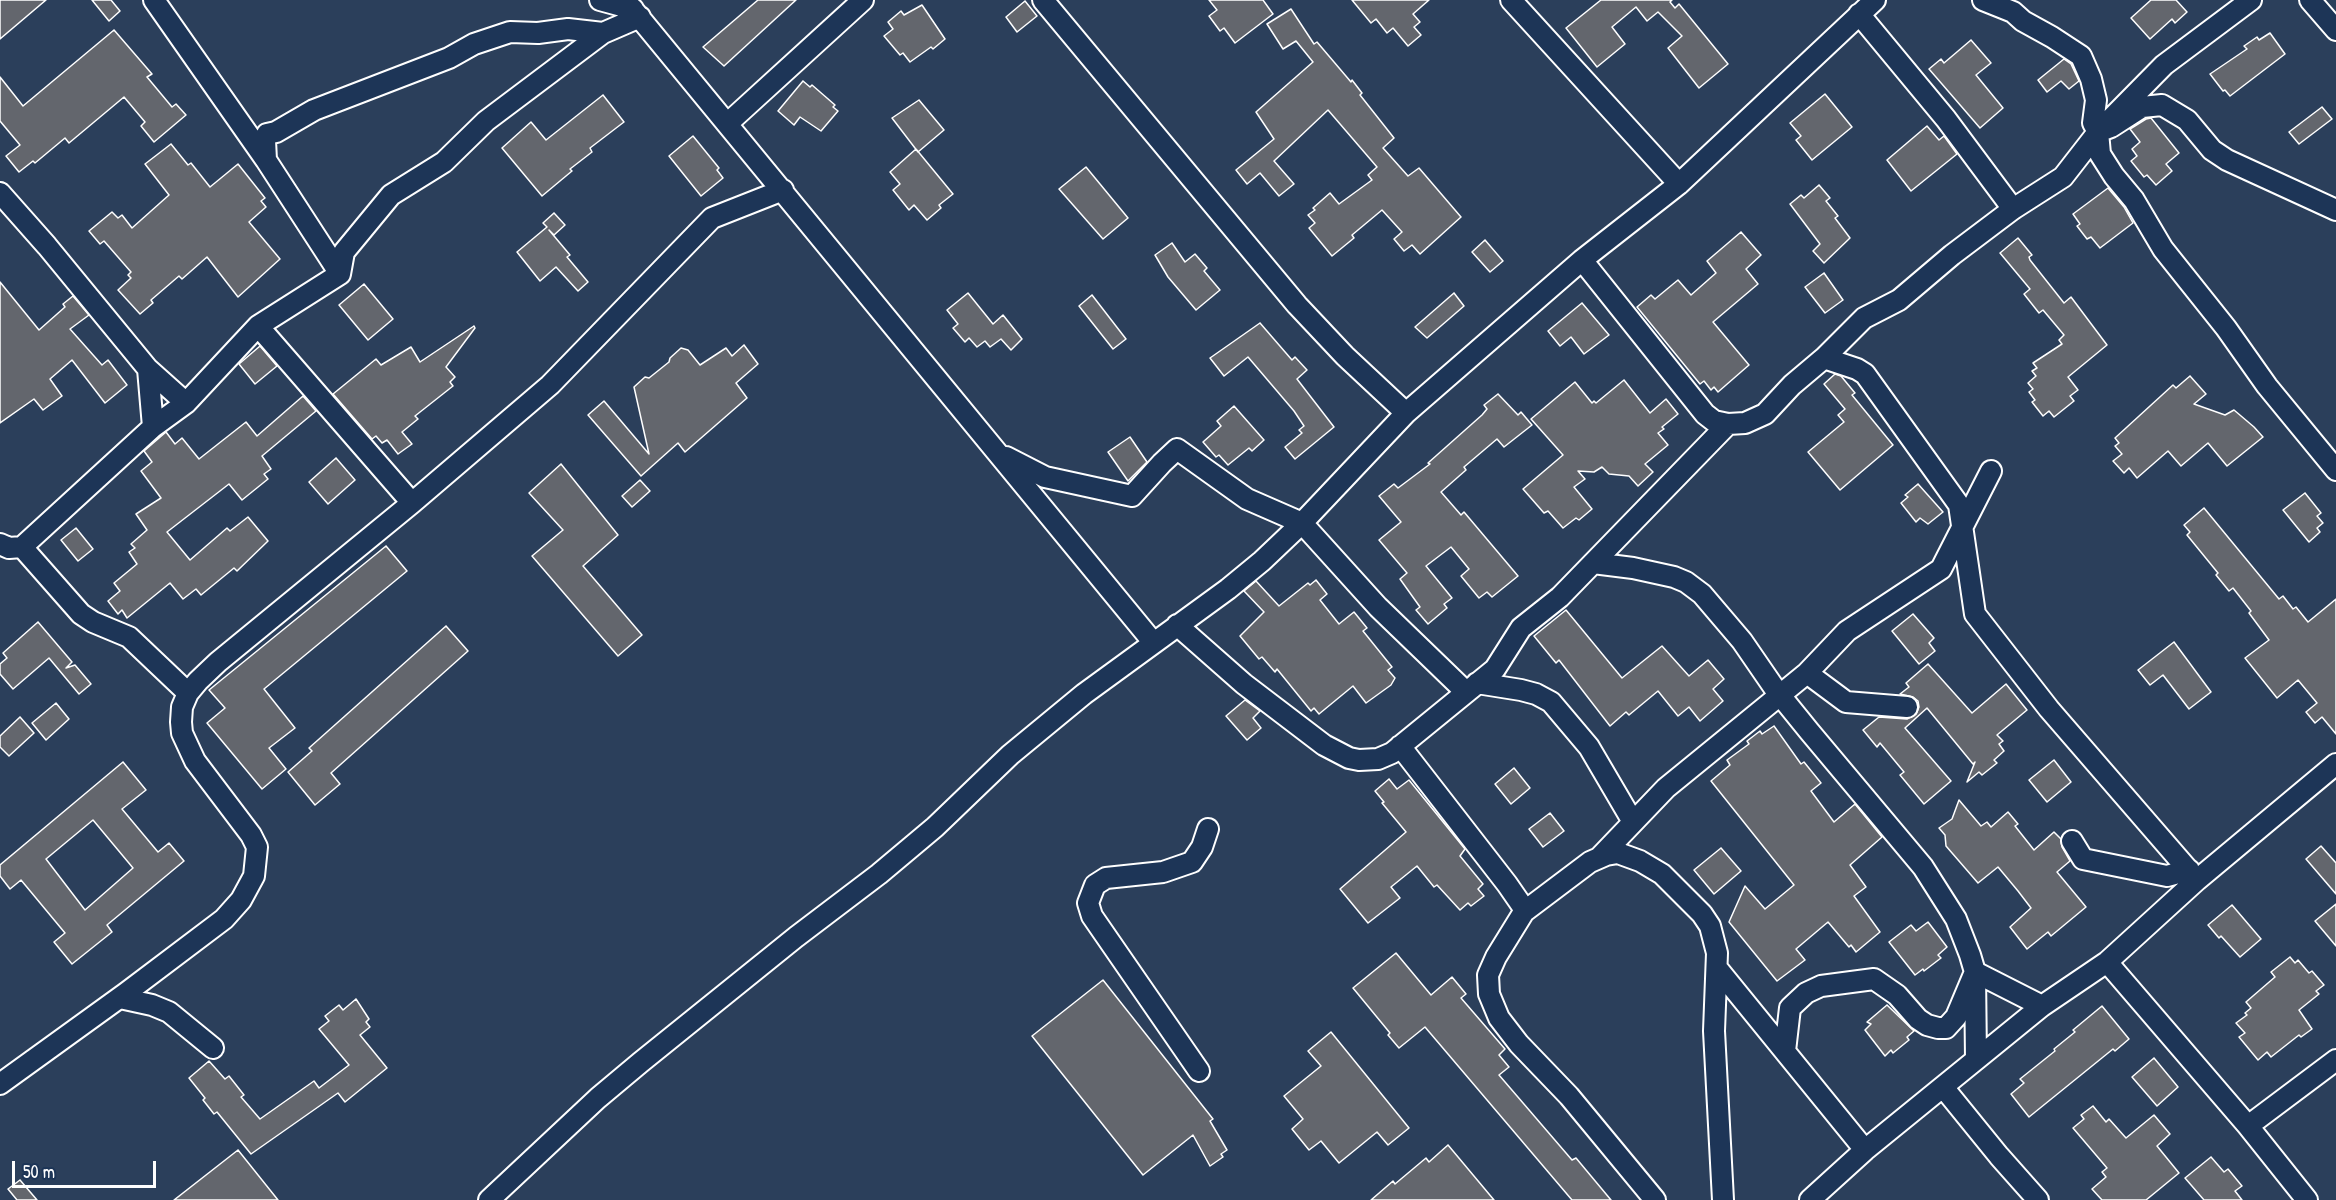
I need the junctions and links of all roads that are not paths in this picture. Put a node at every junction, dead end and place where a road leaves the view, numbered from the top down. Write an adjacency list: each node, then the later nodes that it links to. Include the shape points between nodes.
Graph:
1 (154, 0): 16 (street)
2 (600, 0): 10 (street)
3 (863, 0): 14 (street)
4 (1042, 0): 28 (street, via 1298,305)
5 (1511, 0): 17 (street)
6 (1875, 0): 11 (street)
7 (1983, 0): 15 (street, via 2013,12 2081,56 2096,100 2093,123)
8 (2250, 0): 15 (street, via 2164,65)
9 (2310, 0): 12 (street)
10 (633, 9): 13 (street); 14 (street)
11 (1858, 14): 17 (street); 20 (street, via 1946,119)
12 (2336, 30)
13 (603, 33): 16 (street, via 568,29 510,32 474,44 267,134); 23 (street, via 486,121 444,162 391,195 344,252)
14 (727, 124): 18 (street)
15 (2098, 132): 20 (street, via 2064,177); 21 (street, via 2142,106 2162,105 2187,120 2212,150 2227,160); 32 (street, via 2100,153 2163,249)
16 (266, 160): 23 (street)
17 (1679, 184): 22 (street)
18 (783, 190): 31 (street); 34 (street, via 712,218 550,385)
19 (0, 193): 26 (street)
20 (2013, 209): 25 (street, via 1899,300 1864,318)
21 (2336, 210)
22 (1582, 260): 28 (street); 29 (street, via 1705,414)
23 (340, 274): 24 (street)
24 (258, 326): 27 (street); 34 (street)
25 (1824, 358): 29 (street, via 1765,414 1745,423); 36 (street, via 1857,369 1871,380 1959,504)
26 (148, 369): 27 (street); 30 (street)
27 (186, 403): 30 (street)
28 (1406, 413): 35 (street)
29 (1728, 424): 39 (street)
30 (153, 427): 38 (street)
31 (999, 454): 35 (street, via 1045,477 1132,496 1177,450 1247,499); 41 (street)
32 (2336, 470)
33 (1991, 471): 36 (street)
34 (412, 503): 44 (street, via 218,662)
35 (1302, 523): 40 (street, via 1227,589); 43 (street, via 1378,608)
36 (1963, 526): 42 (street, via 1941,569 1847,631); 53 (street, via 1975,614 2049,709)
37 (0, 544): 38 (street)
38 (22, 547): 44 (street, via 81,614 129,637)
39 (1593, 563): 43 (street, via 1560,597 1521,628 1495,669); 45 (street, via 1663,575 1694,587 1742,641)
40 (1177, 625): 41 (street); 47 (street, via 1244,684 1331,749 1349,758 1368,761 1385,757)
41 (1153, 642): 69 (street, via 1010,755 879,874 598,1098)
42 (1807, 673): 45 (street); 46 (street, via 1846,702)
43 (1472, 688): 47 (street); 49 (street, via 1521,690 1551,702 1589,747)
44 (188, 693): 58 (street, via 181,722 187,744 203,773 251,835 257,847 254,876 241,900 224,919)
45 (1780, 694): 49 (street, via 1674,781); 57 (street, via 1923,867 1959,925)
46 (1907, 707)
47 (1400, 746): 54 (street)
48 (2336, 764): 53 (street)
49 (1633, 822): 52 (street)
50 (1208, 829): 64 (street, via 1192,862 1163,872 1106,878 1095,885 1088,903 1092,916)
51 (2072, 841): 53 (street, via 2083,859 2167,876)
52 (1599, 858): 54 (street); 56 (street, via 1615,853 1631,857 1671,881 1710,926)
53 (2193, 875): 55 (street)
54 (1525, 911): 70 (street, via 1490,969 1487,984 1492,1005 1507,1030 1569,1096)
55 (2107, 962): 59 (street); 67 (street)
56 (1717, 968): 61 (street); 71 (street, via 1714,1031)
57 (1975, 972): 59 (street); 61 (street, via 1956,1017 1946,1028 1918,1019 1897,995 1874,979 1821,986 1790,1008); 62 (street)
58 (120, 998): 60 (street, via 170,1012); 65 (street)
59 (2042, 1006): 62 (street)
60 (213, 1048)
61 (1785, 1052): 68 (street)
62 (1976, 1059): 66 (street)
63 (2336, 1060): 67 (street)
64 (1199, 1071)
65 (0, 1084)
66 (1942, 1087): 68 (street); 73 (street)
67 (2248, 1126): 74 (street)
68 (1865, 1150): 72 (street)
69 (489, 1200)
70 (1655, 1200)
71 (1723, 1200)
72 (1810, 1200)
73 (2038, 1200)
74 (2307, 1200)

